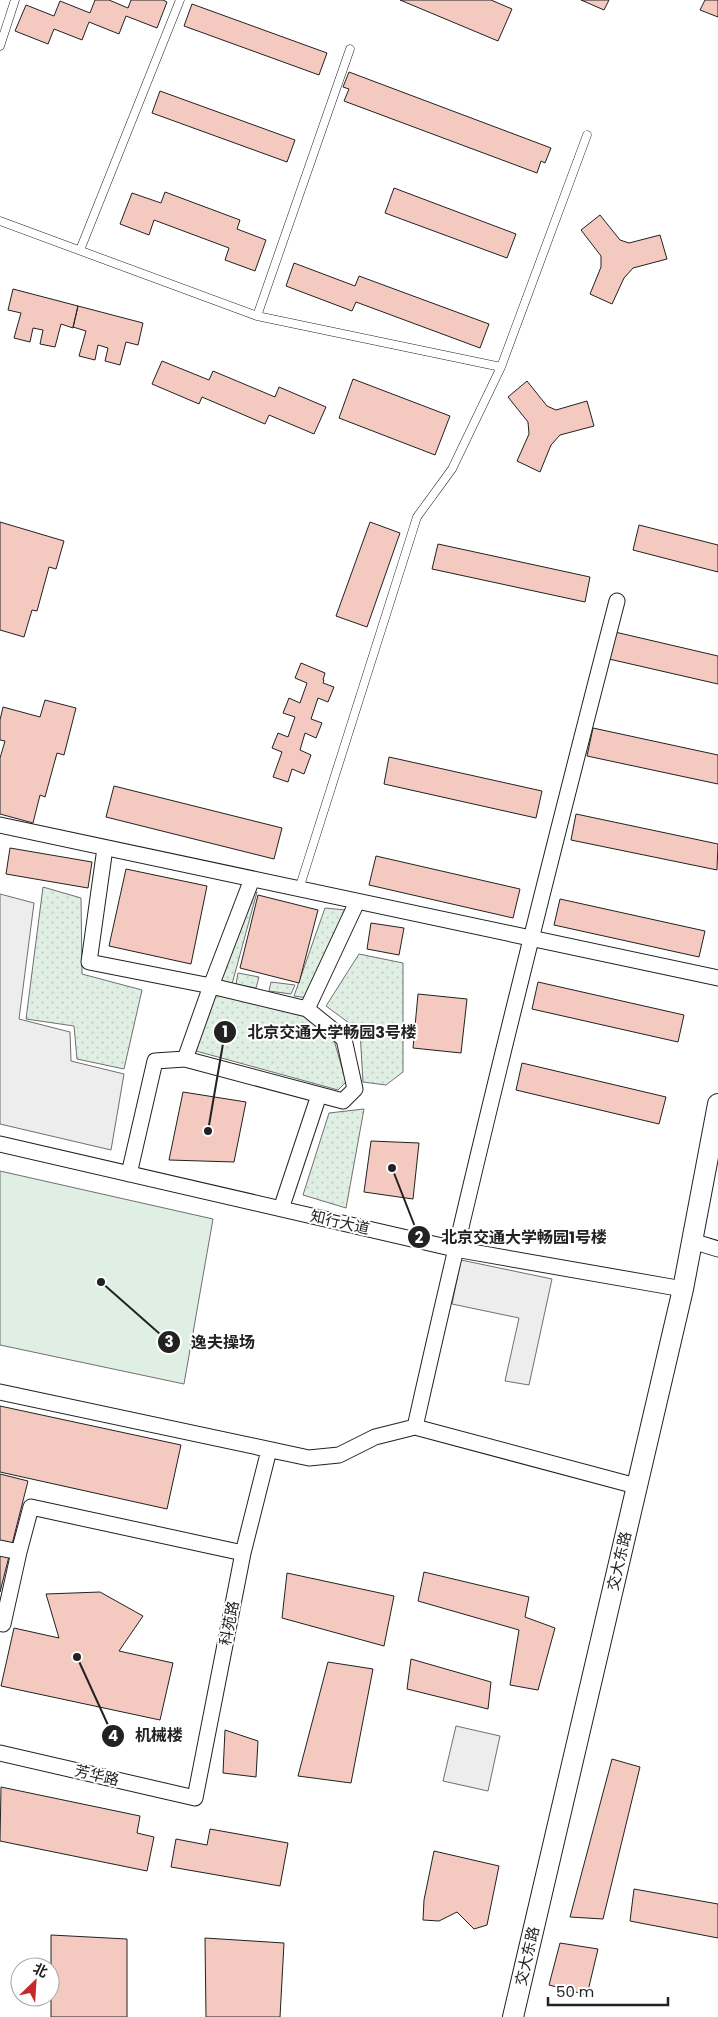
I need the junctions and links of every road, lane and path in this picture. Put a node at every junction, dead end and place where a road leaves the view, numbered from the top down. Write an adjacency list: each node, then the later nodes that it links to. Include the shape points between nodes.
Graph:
1 (15, 0): 3 (lane)
2 (180, 0): 7 (lane)
3 (0, 46)
4 (350, 49): 8 (lane)
5 (587, 135): 9 (lane)
6 (0, 221): 7 (lane)
7 (80, 250): 8 (lane)
8 (257, 316): 9 (lane)
9 (501, 367): 14 (lane, via 452,469 417,517)
10 (617, 600): 16 (street)
11 (0, 825): 12 (street)
12 (105, 848): 13 (street); 18 (street, via 89,962)
13 (252, 879): 14 (street); 18 (street)
14 (299, 889): 15 (street)
15 (357, 902): 16 (street); 19 (street)
16 (530, 938): 17 (street); 27 (street)
17 (718, 978)
18 (211, 986): 19 (street); 20 (street)
19 (307, 1009): 21 (street, via 344,1039 355,1090 343,1101)
20 (185, 1059): 21 (street); 24 (street, via 155,1061)
21 (319, 1094): 25 (street)
22 (718, 1104): 26 (street, 交大东路)
23 (0, 1144): 24 (street, 知行大道)
24 (129, 1174): 25 (street, 知行大道)
25 (281, 1209): 27 (street, 知行大道)
26 (692, 1242): 28 (street); 29 (street, 交大东路)
27 (455, 1249): 29 (street, 知行大道); 31 (street)
28 (718, 1249)
29 (683, 1289): 33 (street, 交大东路)
30 (0, 1392): 32 (street)
31 (416, 1427): 32 (street, via 375,1437 339,1455 309,1458); 33 (street)
32 (269, 1450): 36 (street, 科苑路)
33 (636, 1486): 40 (street, 交大东路)
34 (0, 1548): 35 (street)
35 (19, 1552): 36 (street, via 30,1507); 37 (street)
36 (243, 1553): 39 (street, 科苑路)
37 (1, 1627)
38 (0, 1753): 39 (street, 芳华路)
39 (195, 1798)
40 (512, 2017)

